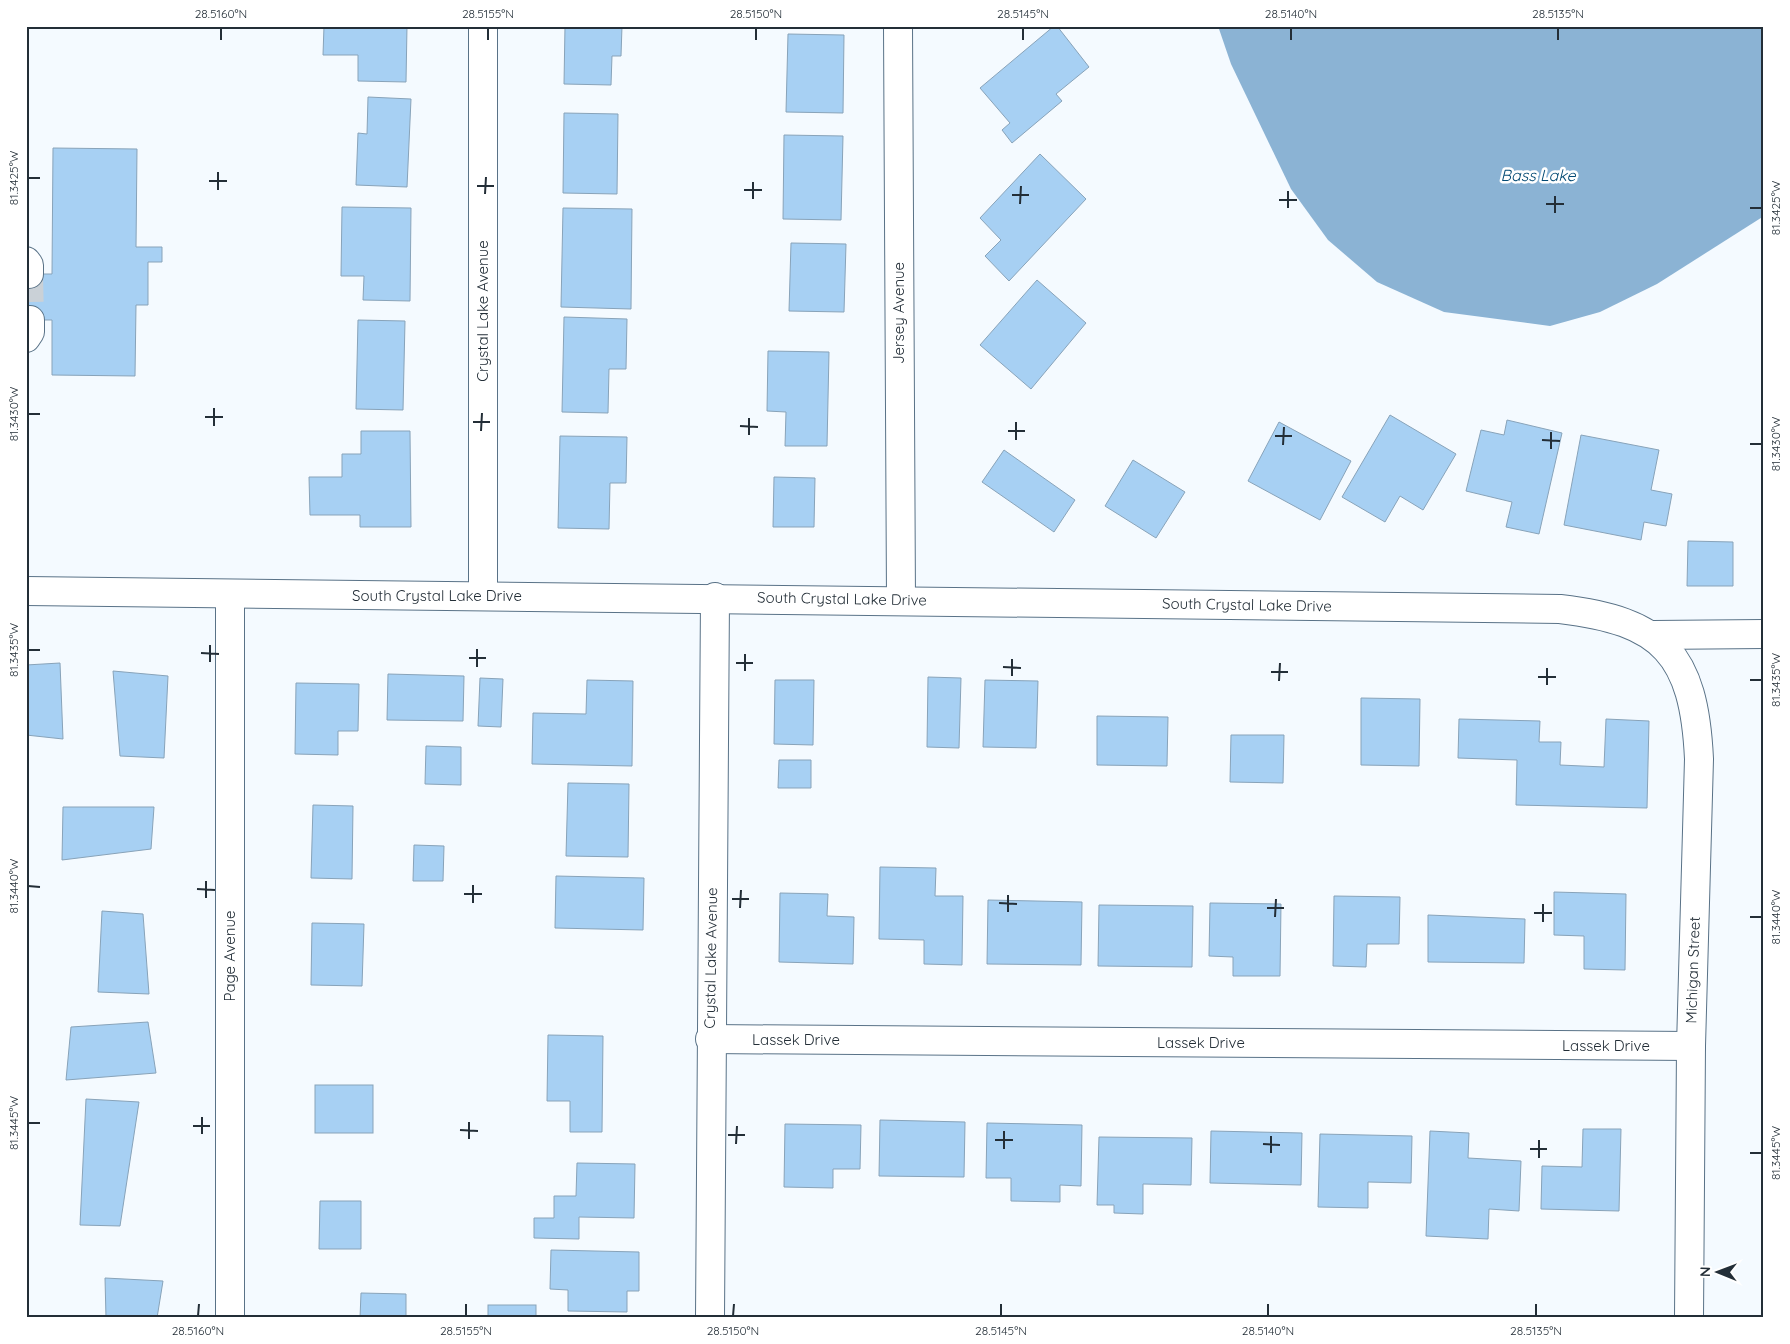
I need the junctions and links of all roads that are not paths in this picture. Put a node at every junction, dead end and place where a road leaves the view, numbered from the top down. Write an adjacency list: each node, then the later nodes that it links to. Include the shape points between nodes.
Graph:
1 (483, 26): 5 (street, Crystal Lake Avenue)
2 (898, 26): 7 (street, Jersey Avenue)
3 (26, 591): 4 (street, South Crystal Lake Drive)
4 (230, 594): 5 (street, South Crystal Lake Drive); 12 (street, Page Avenue)
5 (483, 596): 6 (street, South Crystal Lake Drive)
6 (715, 598): 7 (street, South Crystal Lake Drive); 10 (street, Crystal Lake Avenue)
7 (901, 600): 9 (street, South Crystal Lake Drive, via 1560,609 1597,613 1627,622)
8 (1764, 634): 9 (street)
9 (1652, 635): 11 (street, Michigan Street, via 1673,656 1686,682 1697,721)
10 (710, 1039): 11 (street, Lassek Drive); 13 (street, Crystal Lake Avenue)
11 (1691, 1046): 14 (street, Michigan Street)
12 (230, 1318)
13 (710, 1318)
14 (1689, 1318)

